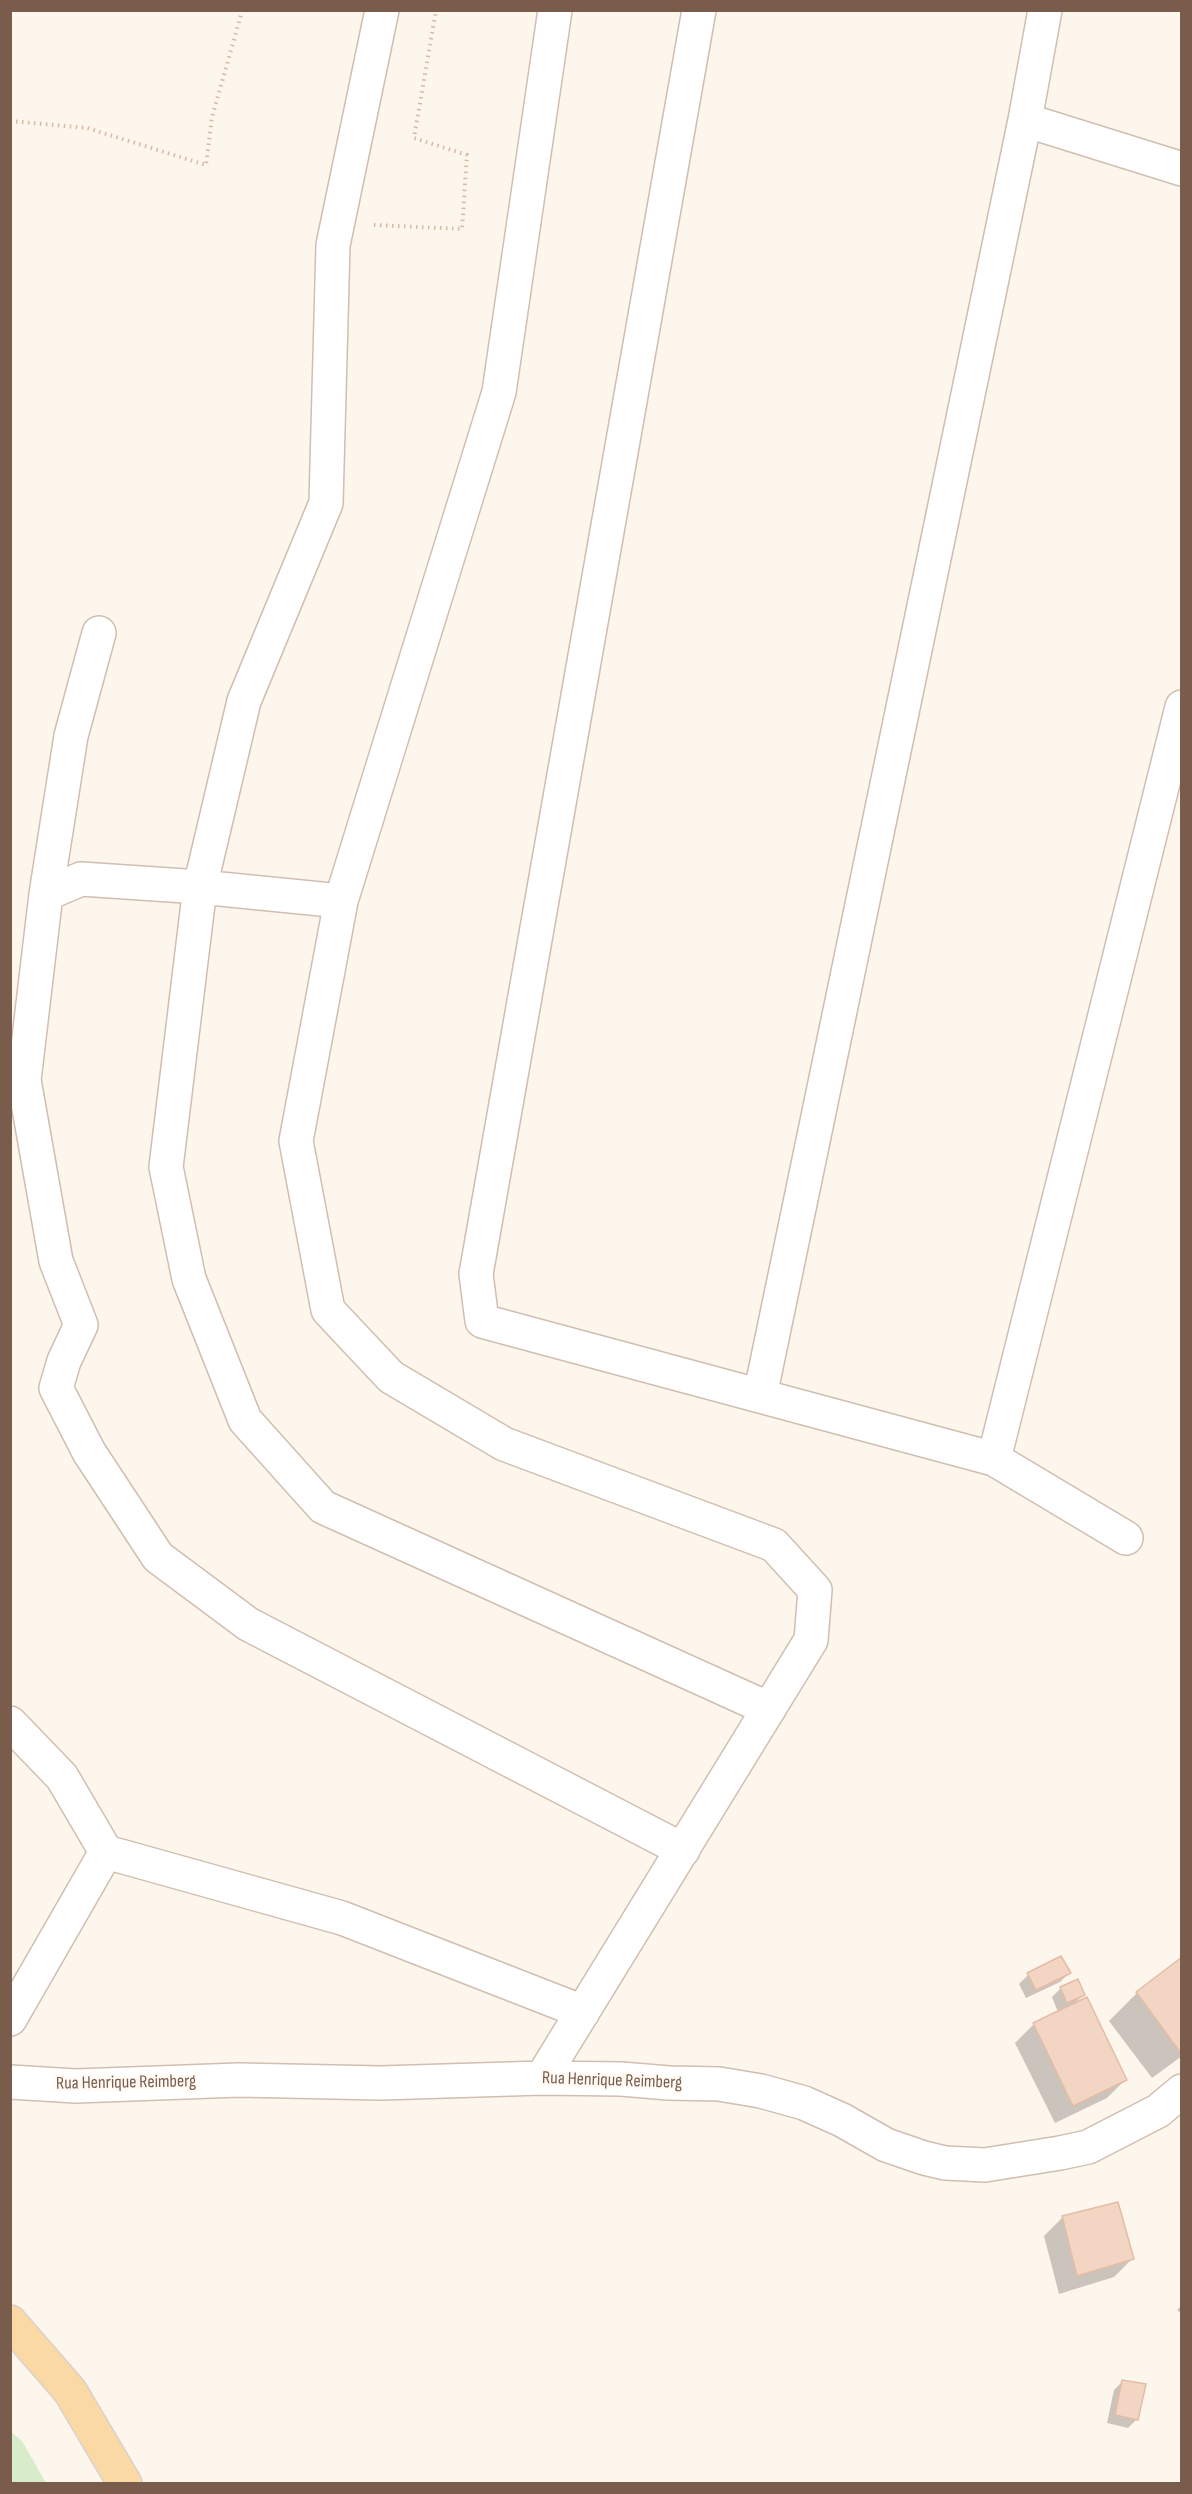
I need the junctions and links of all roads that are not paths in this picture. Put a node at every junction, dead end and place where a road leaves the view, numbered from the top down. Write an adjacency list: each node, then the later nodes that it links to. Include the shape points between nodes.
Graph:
1 (382, 10): 9 (street, via 333,245 326,503 243,701)
2 (555, 10): 11 (street, via 499,392)
3 (699, 10): 12 (street, via 476,1274 482,1321)
4 (1045, 10): 5 (street)
5 (1025, 120): 6 (street); 12 (street)
6 (1182, 169)
7 (99, 633): 10 (street, via 70,736)
8 (1182, 707): 13 (street)
9 (200, 887): 10 (street, via 81,879); 11 (street); 15 (street, via 166,1167 189,1279 245,1420 323,1507)
10 (46, 894): 17 (street, via 24,1080 56,1261 81,1325 56,1388 89,1452 152,1548 158,1557 248,1624)
11 (341, 901): 15 (street, via 296,1141 328,1310 391,1377 504,1444 774,1545 815,1590 811,1640)
12 (760, 1396): 13 (street)
13 (994, 1459): 14 (street)
14 (1126, 1538)
15 (769, 1709): 17 (street)
16 (10, 1723): 18 (street, via 62,1777)
17 (683, 1850): 19 (street)
18 (106, 1852): 19 (street, via 342,1918); 20 (street)
19 (583, 2012): 21 (street)
20 (10, 2019)
21 (542, 2078): 22 (street, Rua Henrique Reimberg, via 381,2084 240,2080 76,2086); 23 (street, Rua Henrique Reimberg, via 719,2084 761,2091 804,2103 886,2145 924,2158 985,2165 1088,2146 1158,2111)
22 (10, 2082)
23 (1182, 2091)
24 (10, 2322): 25 (main road, via 70,2391)
25 (125, 2484)

